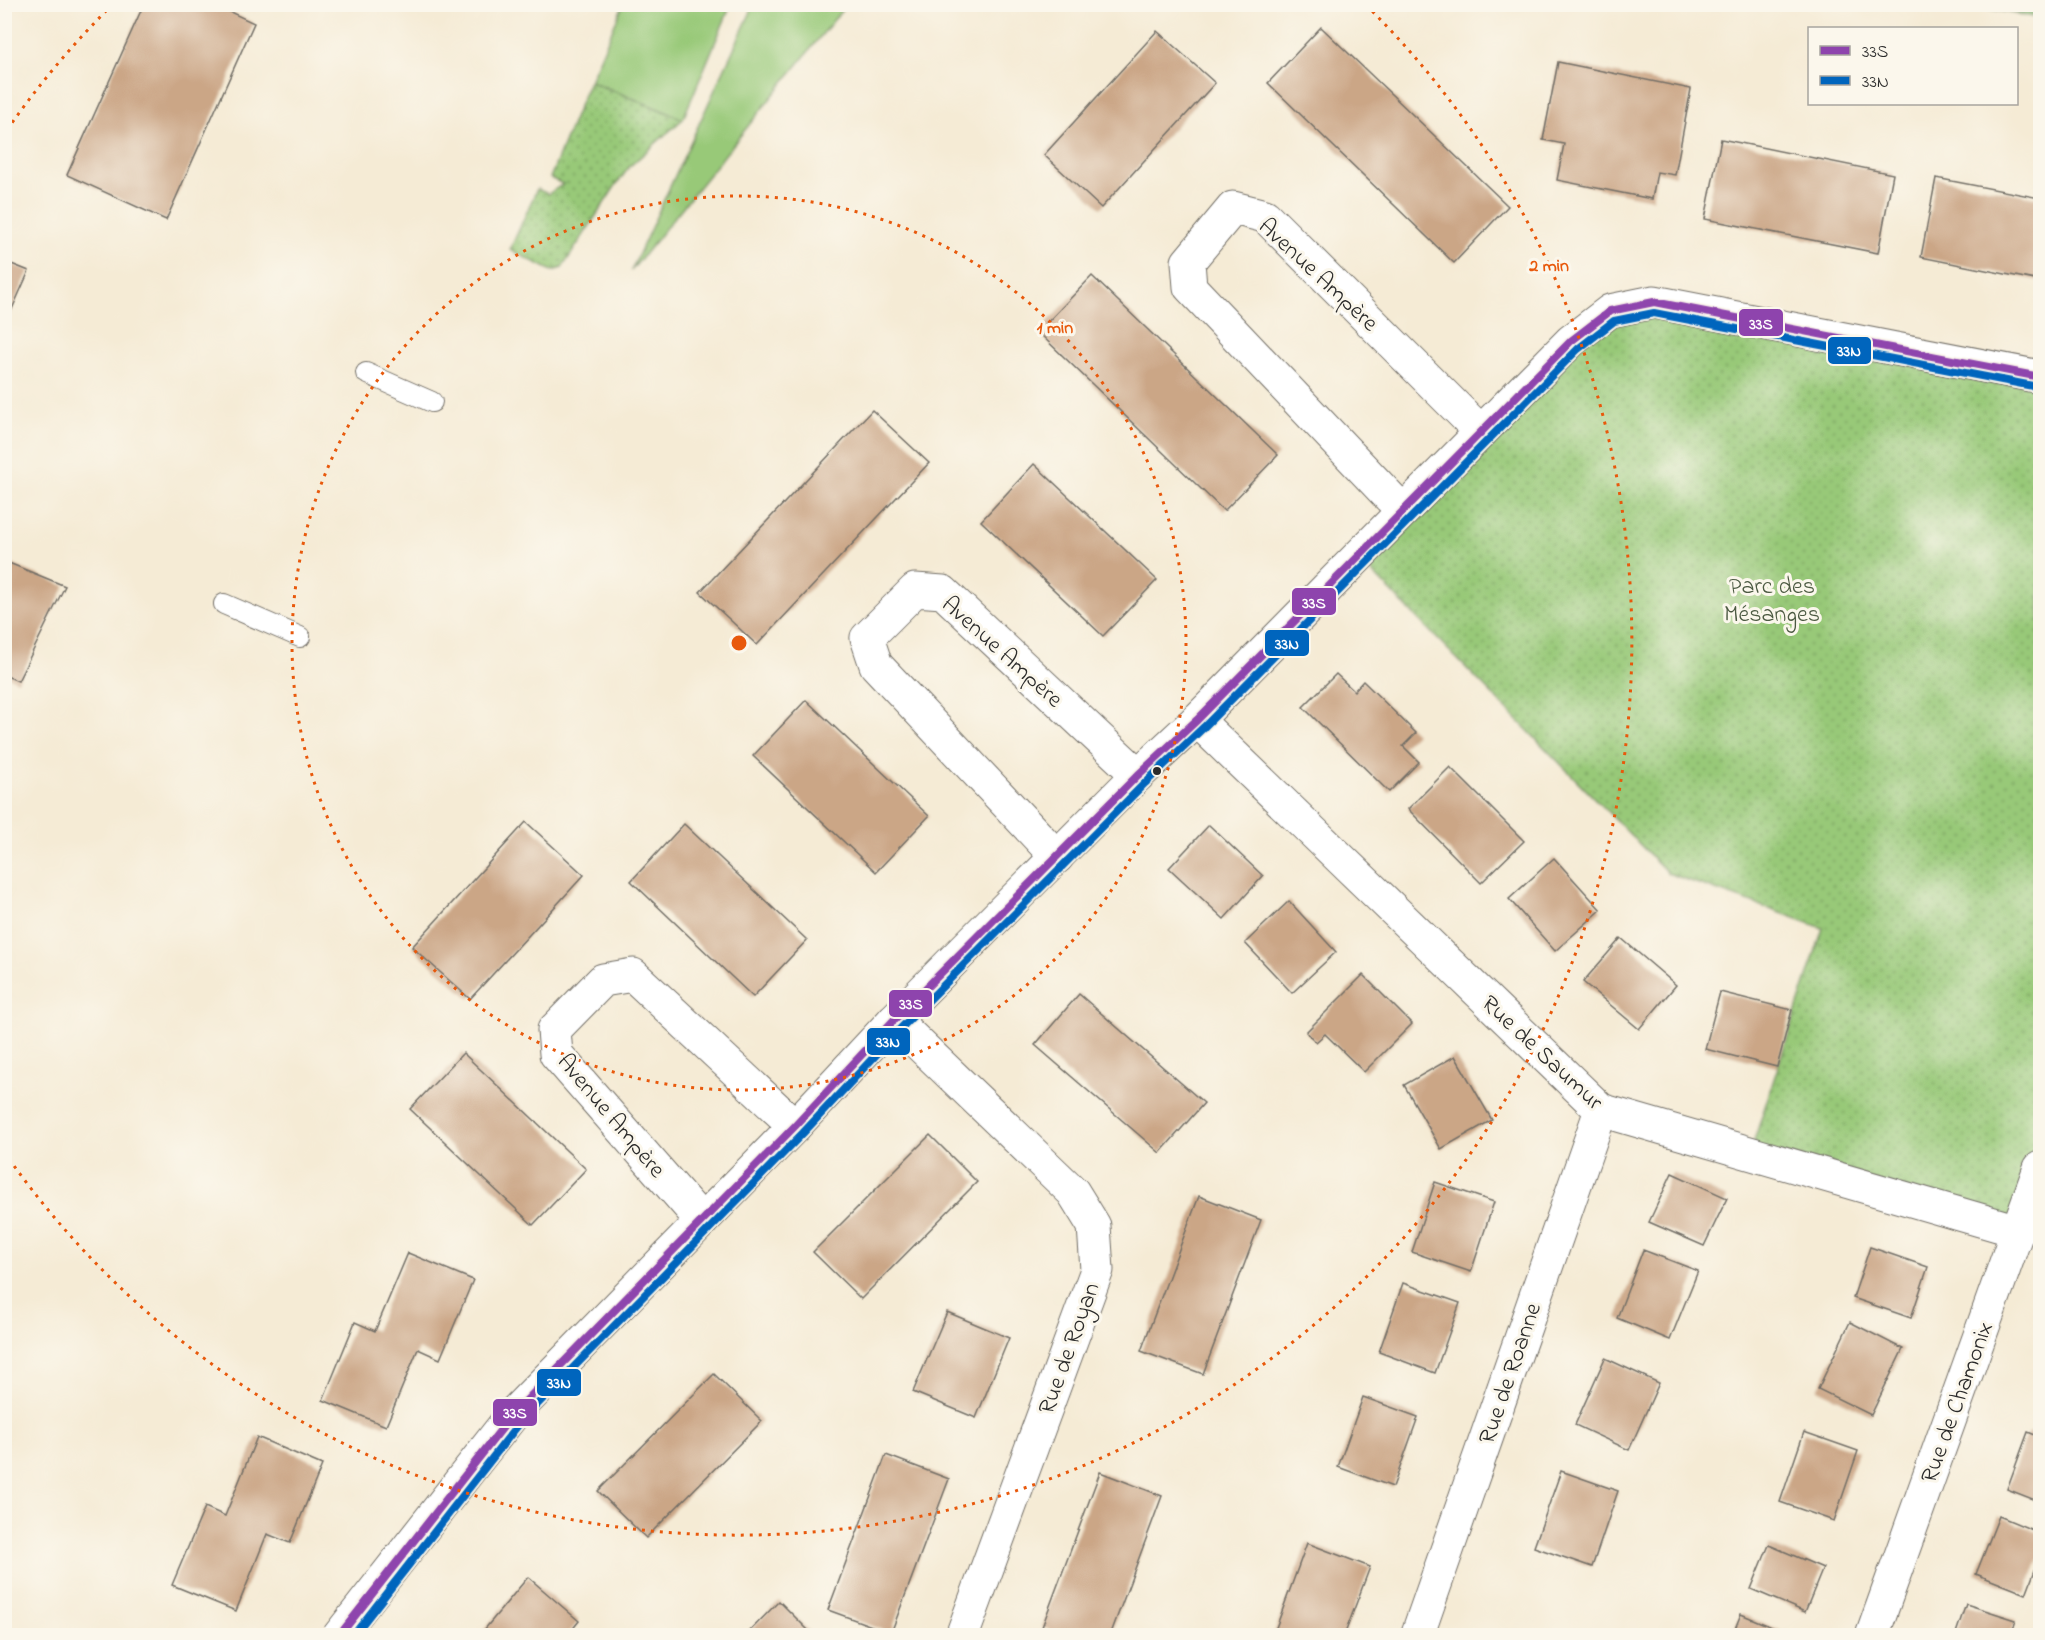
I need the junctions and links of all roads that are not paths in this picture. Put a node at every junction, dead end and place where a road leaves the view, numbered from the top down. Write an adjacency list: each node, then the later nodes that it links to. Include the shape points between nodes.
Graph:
1 (366, 373): 3 (lane)
2 (2040, 377): 4 (street, via 1654,302 1610,310 1571,341)
3 (432, 402)
4 (1481, 432): 5 (street); 5 (street, Avenue Ampère, via 1265,216 1233,208 1188,262 1190,287)
5 (1403, 511): 8 (street)
6 (224, 603): 7 (lane)
7 (300, 637)
8 (1197, 720): 9 (street); 12 (street, Rue de Saumur)
9 (1138, 775): 10 (street); 10 (street, Avenue Ampère, via 943,592 915,590 899,606 867,639 876,665)
10 (1057, 857): 11 (street)
11 (894, 1020): 13 (street); 18 (street, Rue de Royan, via 1073,1192 1094,1226 1097,1270)
12 (1601, 1110): 16 (street, Rue de Saumur); 19 (street, Rue de Roanne)
13 (795, 1126): 15 (street); 15 (street, Avenue Ampère, via 633,975 603,980 554,1030 556,1054)
14 (2040, 1168): 16 (street, Rue de Chamonix)
15 (702, 1221): 17 (street, via 514,1413)
16 (2018, 1231): 20 (street, Rue de Chamonix)
17 (339, 1635)
18 (962, 1635)
19 (1418, 1635)
20 (1872, 1635)

